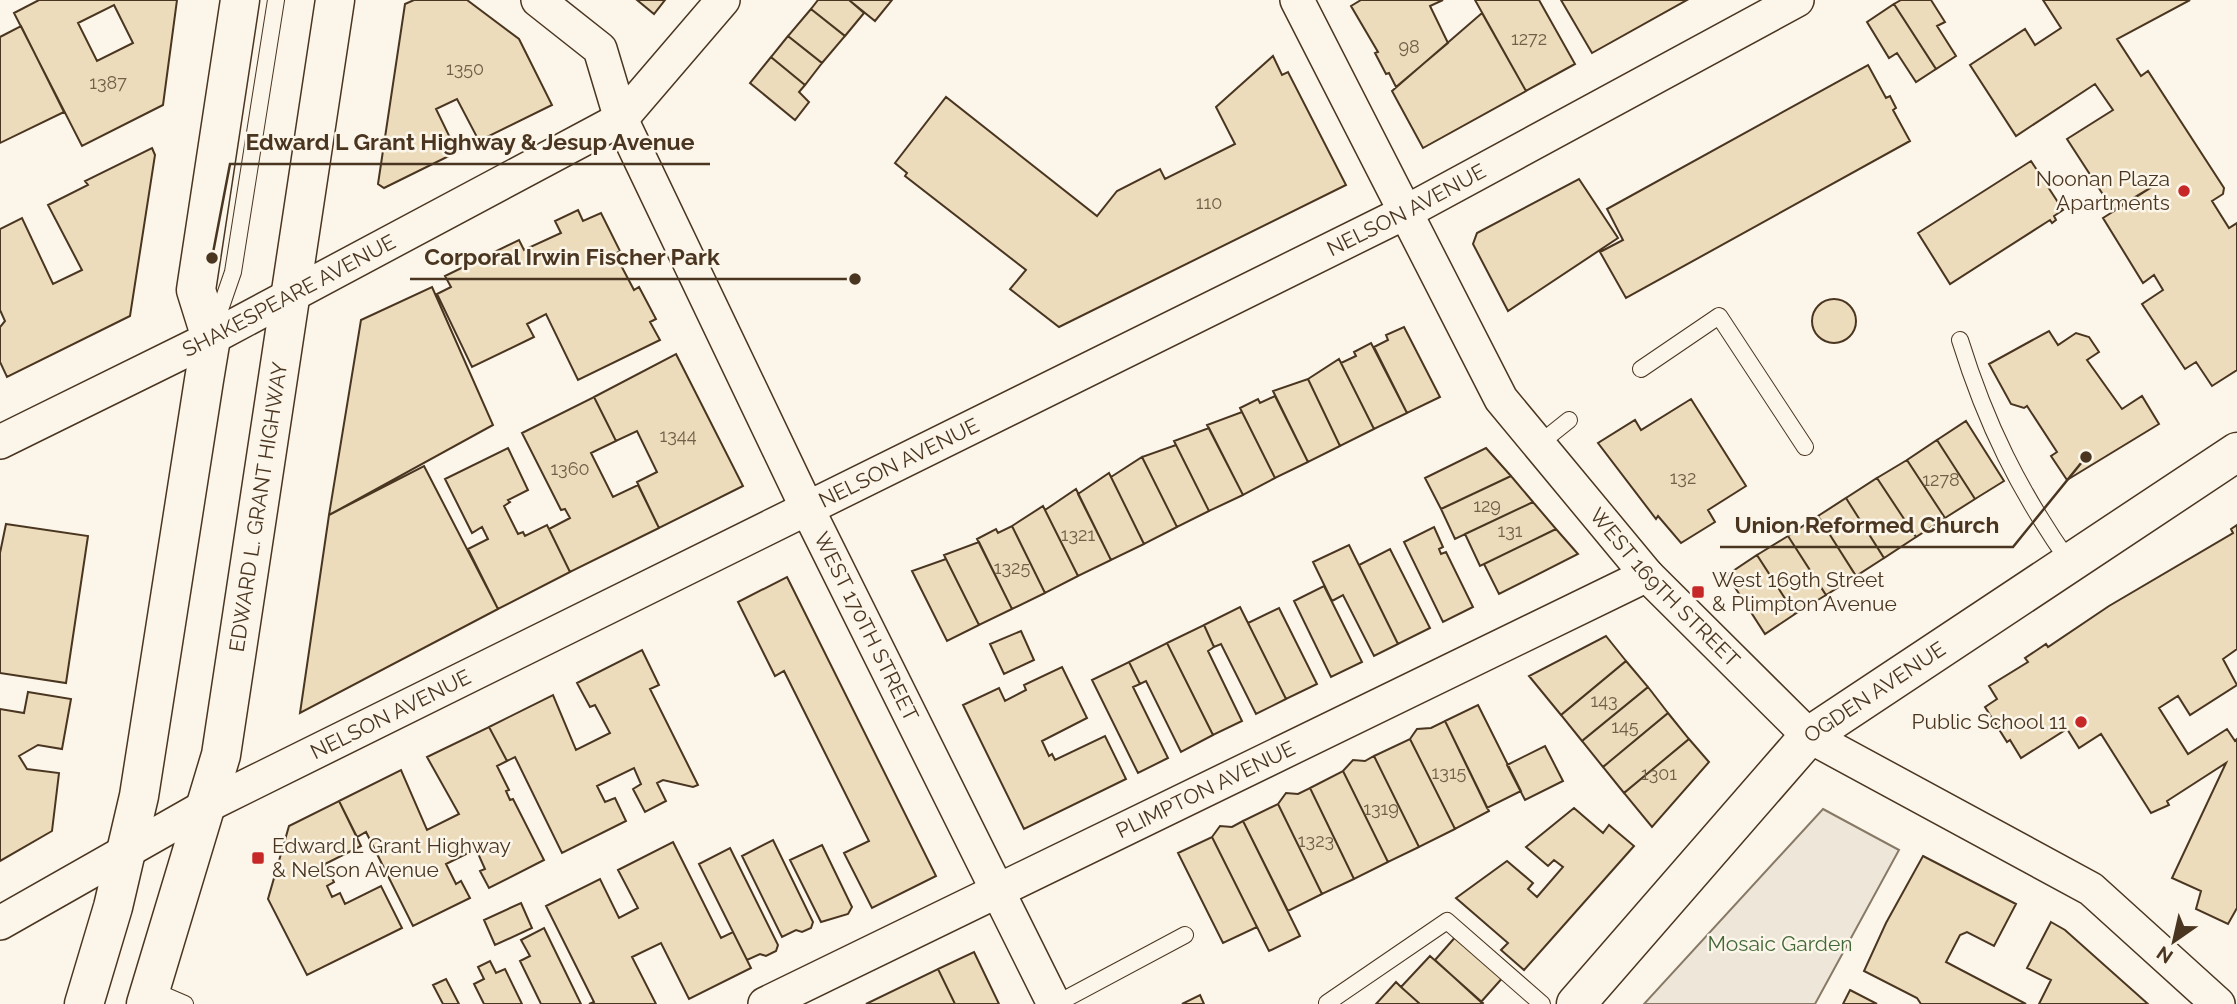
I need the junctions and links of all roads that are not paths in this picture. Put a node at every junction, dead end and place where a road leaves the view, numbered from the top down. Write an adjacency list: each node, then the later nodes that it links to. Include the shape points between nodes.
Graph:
1 (240, 0): 11 (main road, via 196,290)
2 (276, 0): 11 (lane, via 233,272)
3 (335, 0): 10 (main road, EDWARD L. GRANT HIGHWAY)
4 (538, 0): 8 (street, WEST 170TH STREET, via 600,49)
5 (723, 0): 8 (street, SHAKESPEARE AVENUE)
6 (1297, 0): 9 (street, WEST 169TH STREET)
7 (1797, 0): 9 (street, NELSON AVENUE)
8 (621, 119): 10 (street, SHAKESPEARE AVENUE); 19 (street, WEST 170TH STREET)
9 (1406, 212): 16 (street, WEST 169TH STREET, via 1501,399); 19 (street, NELSON AVENUE)
10 (291, 296): 11 (street, SHAKESPEARE AVENUE); 23 (main road, EDWARD L. GRANT HIGHWAY, via 221,755)
11 (211, 338): 15 (street, SHAKESPEARE AVENUE); 24 (main road)
12 (1960, 340): 20 (lane, via 1979,403 2007,462)
13 (1641, 369): 17 (lane, via 1719,316)
14 (1569, 419): 16 (lane)
15 (0, 442)
16 (1539, 444): 21 (street, WEST 169TH STREET)
17 (1805, 447)
18 (2237, 452): 20 (main road, OGDEN AVENUE)
19 (808, 510): 23 (street, NELSON AVENUE); 25 (street, WEST 170TH STREET)
20 (2070, 563): 22 (main road, OGDEN AVENUE)
21 (1647, 575): 22 (street, WEST 169TH STREET); 25 (street, PLIMPTON AVENUE)
22 (1809, 736): 35 (main road, OGDEN AVENUE); 36 (street, WEST 169TH STREET, via 2091,889)
23 (206, 806): 24 (street, NELSON AVENUE); 28 (main road, EDWARD L. GRANT HIGHWAY)
24 (127, 850): 26 (street, NELSON AVENUE); 30 (main road)
25 (997, 890): 32 (street, PLIMPTON AVENUE); 33 (street, WEST 170TH STREET)
26 (0, 923)
27 (1185, 935): 33 (lane)
28 (148, 997): 31 (lane)
29 (1327, 1003): 34 (lane, via 1447,921)
30 (84, 1004)
31 (185, 1004)
32 (765, 1004)
33 (1055, 1004)
34 (1542, 1004)
35 (1576, 1004)
36 (2218, 1004)

